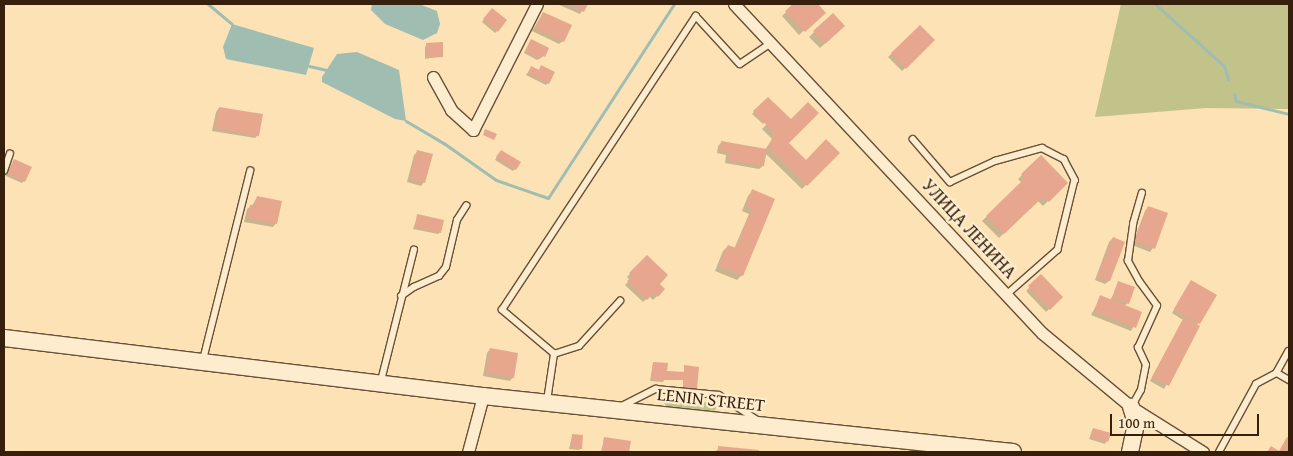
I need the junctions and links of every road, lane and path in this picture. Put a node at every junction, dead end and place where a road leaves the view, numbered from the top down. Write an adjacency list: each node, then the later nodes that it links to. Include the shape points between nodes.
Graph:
1 (537, 4): 4 (street, via 473,130 451,110)
2 (734, 4): 3 (street, УЛИЦА ЛЕНИНА)
3 (771, 43): 12 (street, УЛИЦА ЛЕНИНА); 17 (lane, via 740,64 696,16 502,310)
4 (433, 77)
5 (913, 139): 12 (lane, via 950,182 995,162 1042,148 1064,159 1075,180 1058,250)
6 (10, 154): 7 (lane)
7 (4, 171)
8 (250, 171): 18 (lane)
9 (1142, 193): 24 (lane, via 1128,260 1157,306 1138,348 1146,365 1141,390)
10 (466, 206): 13 (lane, via 457,220 446,267 439,276 414,286)
11 (414, 250): 13 (lane)
12 (1007, 295): 24 (street, УЛИЦА ЛЕНИНА, via 1042,333)
13 (401, 296): 21 (lane)
14 (620, 301): 17 (lane, via 579,346)
15 (4, 338): 18 (main road, LENIN STREET)
16 (1289, 351): 19 (lane)
17 (554, 354): 23 (lane)
18 (203, 362): 21 (main road, LENIN STREET)
19 (1277, 374): 20 (lane); 31 (lane, via 1256,384)
20 (1289, 380)
21 (380, 383): 22 (main road, LENIN STREET)
22 (483, 396): 23 (main road, LENIN STREET); 27 (street)
23 (547, 403): 25 (main road, LENIN STREET)
24 (1131, 407): 29 (main road, via 1136,423); 30 (street, УЛИЦА ЛЕНИНА)
25 (614, 410): 26 (main road, LENIN STREET); 26 (lane, via 656,388 719,396)
26 (766, 426): 28 (main road, LENIN STREET)
27 (468, 452)
28 (1013, 452)
29 (1130, 452)
30 (1203, 452)
31 (1219, 452)

